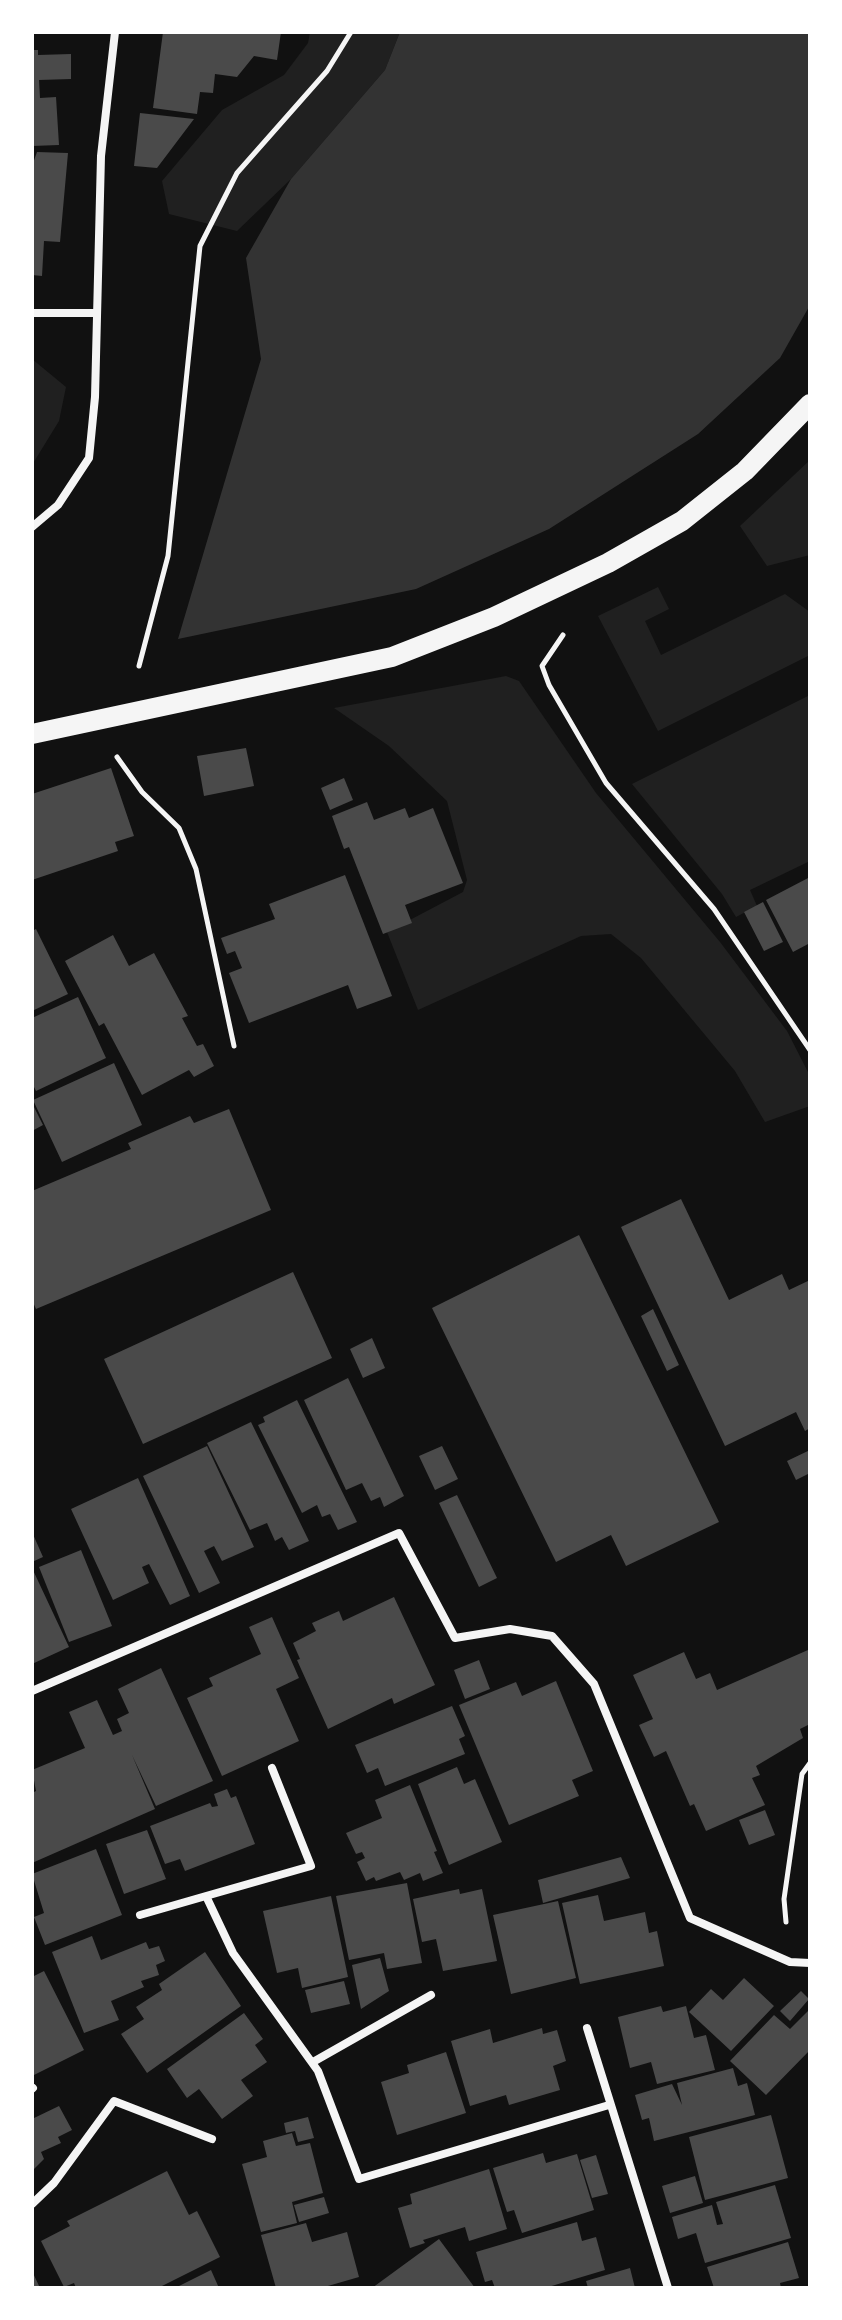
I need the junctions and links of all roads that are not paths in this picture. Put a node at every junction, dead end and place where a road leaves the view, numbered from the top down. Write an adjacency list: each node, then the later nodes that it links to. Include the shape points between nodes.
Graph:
1 (115, 32): 3 (street, via 101,156)
2 (32, 313): 3 (street)
3 (97, 313): 5 (street, via 89,458 58,505)
4 (810, 404): 6 (main road, via 745,471 682,521 494,617 392,657)
5 (32, 527)
6 (32, 734)
7 (32, 1691): 11 (street, via 399,1533 455,1638 510,1629 552,1636 594,1684 690,1918 790,1962)
8 (272, 1768): 9 (street, via 311,1866)
9 (206, 1896): 10 (street); 14 (street, via 233,1953)
10 (140, 1915)
11 (810, 1963)
12 (431, 1995): 14 (street)
13 (587, 2028): 15 (street)
14 (313, 2062): 15 (street, via 359,2179)
15 (609, 2105): 18 (street)
16 (212, 2139): 17 (street, via 114,2101 54,2183)
17 (32, 2204)
18 (668, 2288)

